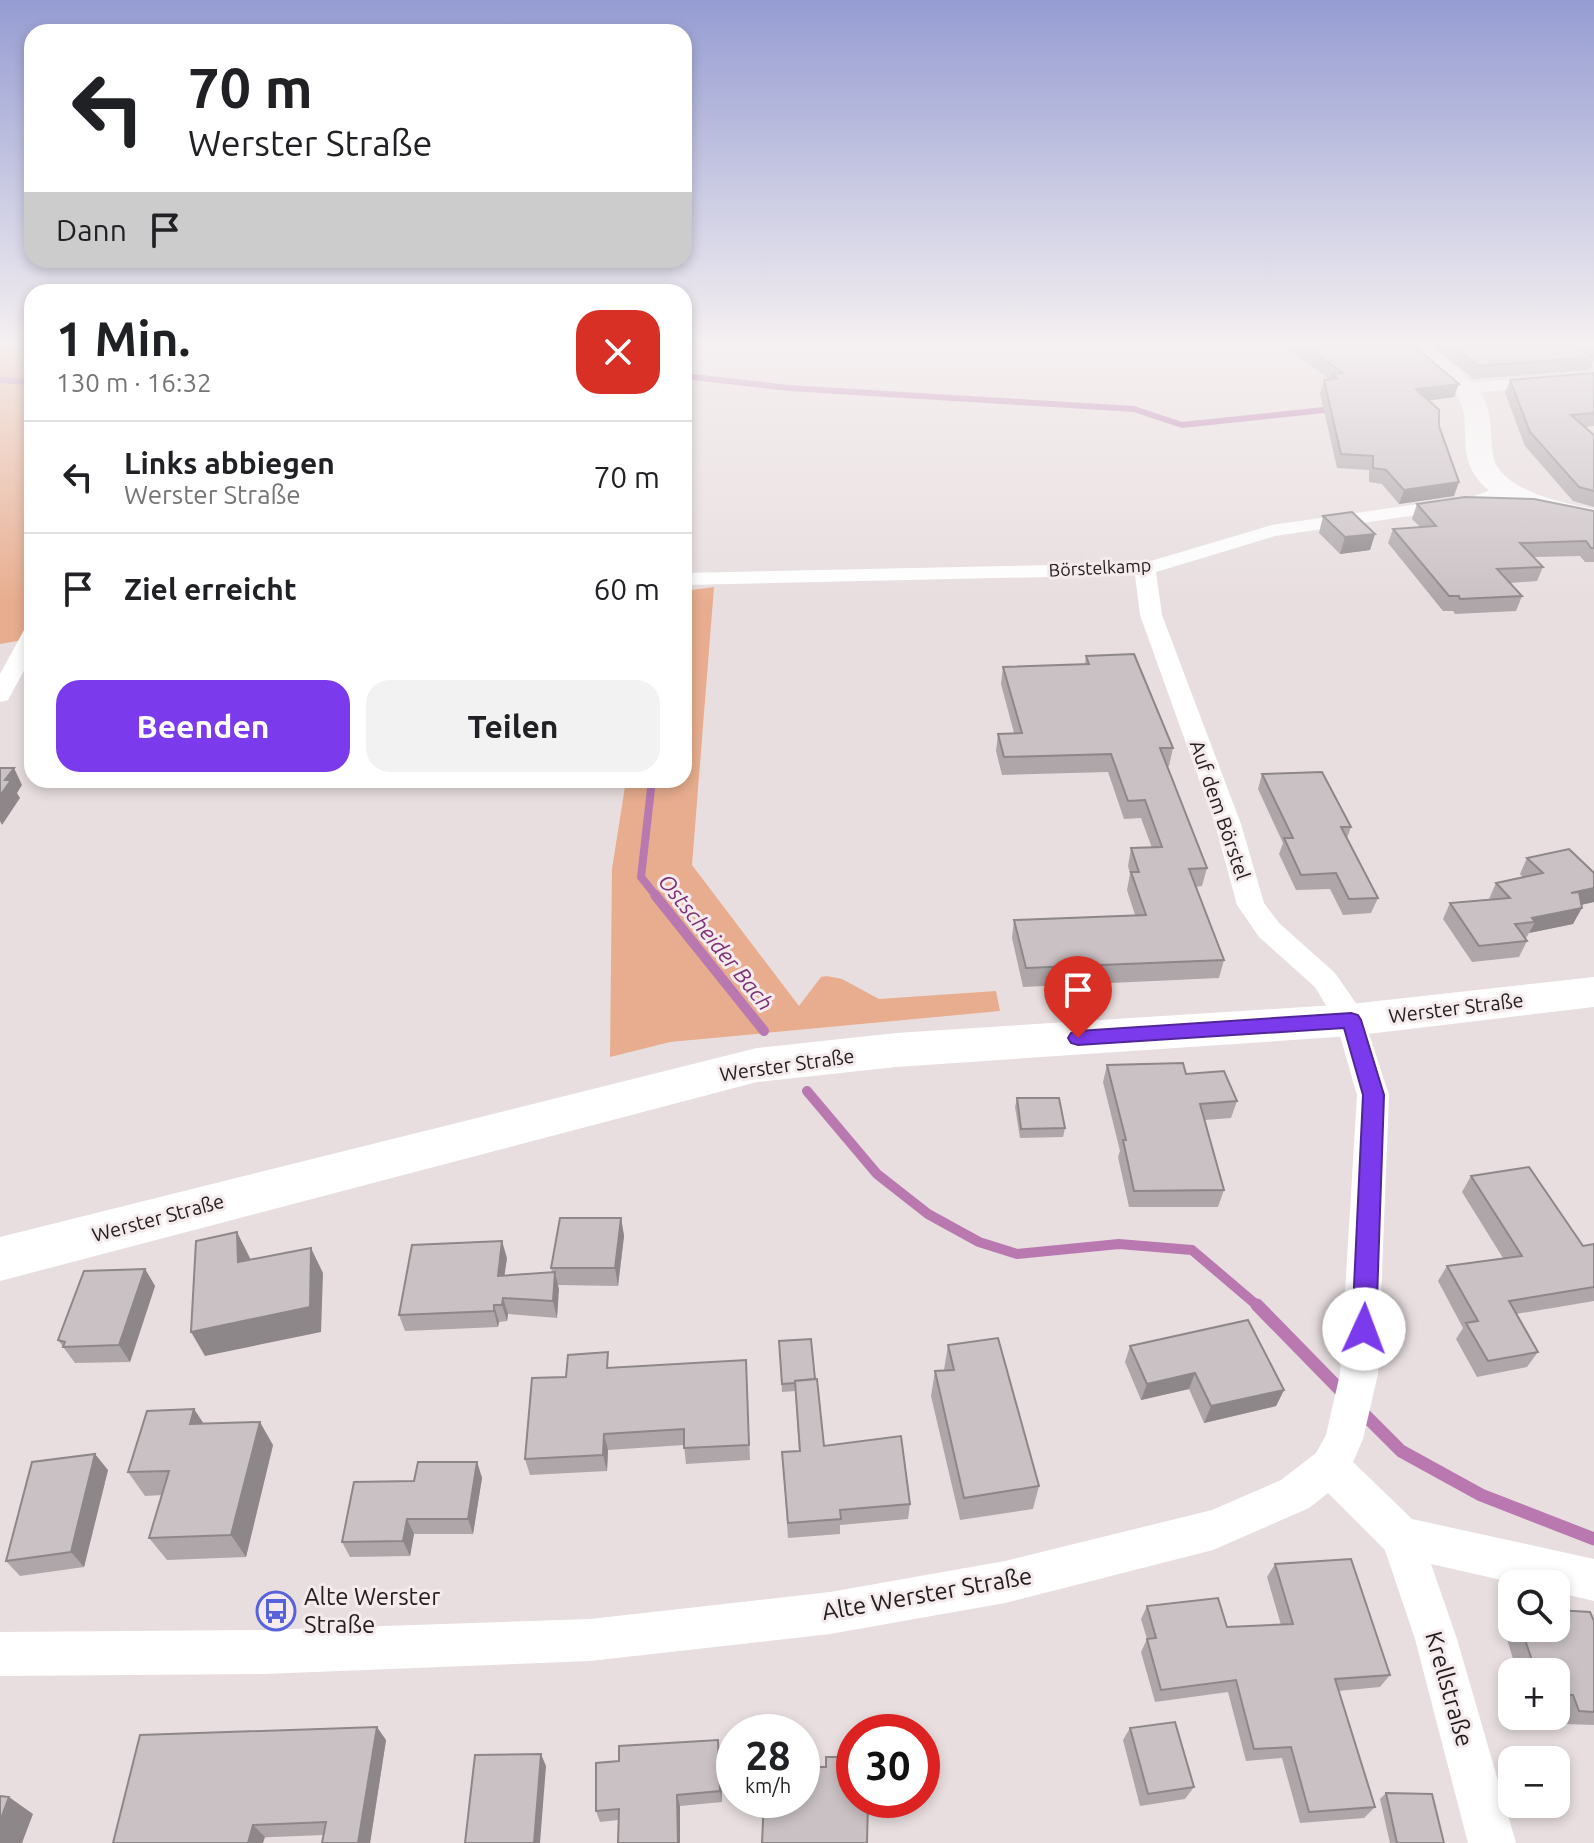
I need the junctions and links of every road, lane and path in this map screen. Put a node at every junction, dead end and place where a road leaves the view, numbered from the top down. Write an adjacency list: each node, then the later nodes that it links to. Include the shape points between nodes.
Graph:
1 (1478, 431): 2 (main road, via 1482,464)
2 (1508, 490): 3 (main road); 4 (street, Börstelkamp, via 1477,501 1272,531)
3 (1594, 517)
4 (1145, 569): 5 (street, Börstelkamp); 9 (street, Auf dem Börstel, via 1151,615 1228,824 1251,905 1269,930 1325,980)
5 (692, 579)
6 (24, 654): 7 (street)
7 (0, 695)
8 (1594, 992): 9 (main road, Werster Straße)
9 (1351, 1020): 10 (main road, Werster Straße, via 896,1050 757,1065); 11 (street, via 1373,1095 1359,1374)
10 (0, 1259)
11 (1337, 1453): 12 (street); 14 (street, Alte Werster Straße, via 1295,1494 1213,1530 1005,1582 830,1613 590,1640 264,1652)
12 (1401, 1537): 13 (street); 15 (street, Krellstraße, via 1436,1639)
13 (1594, 1580)
14 (0, 1654)
15 (1492, 1843)

